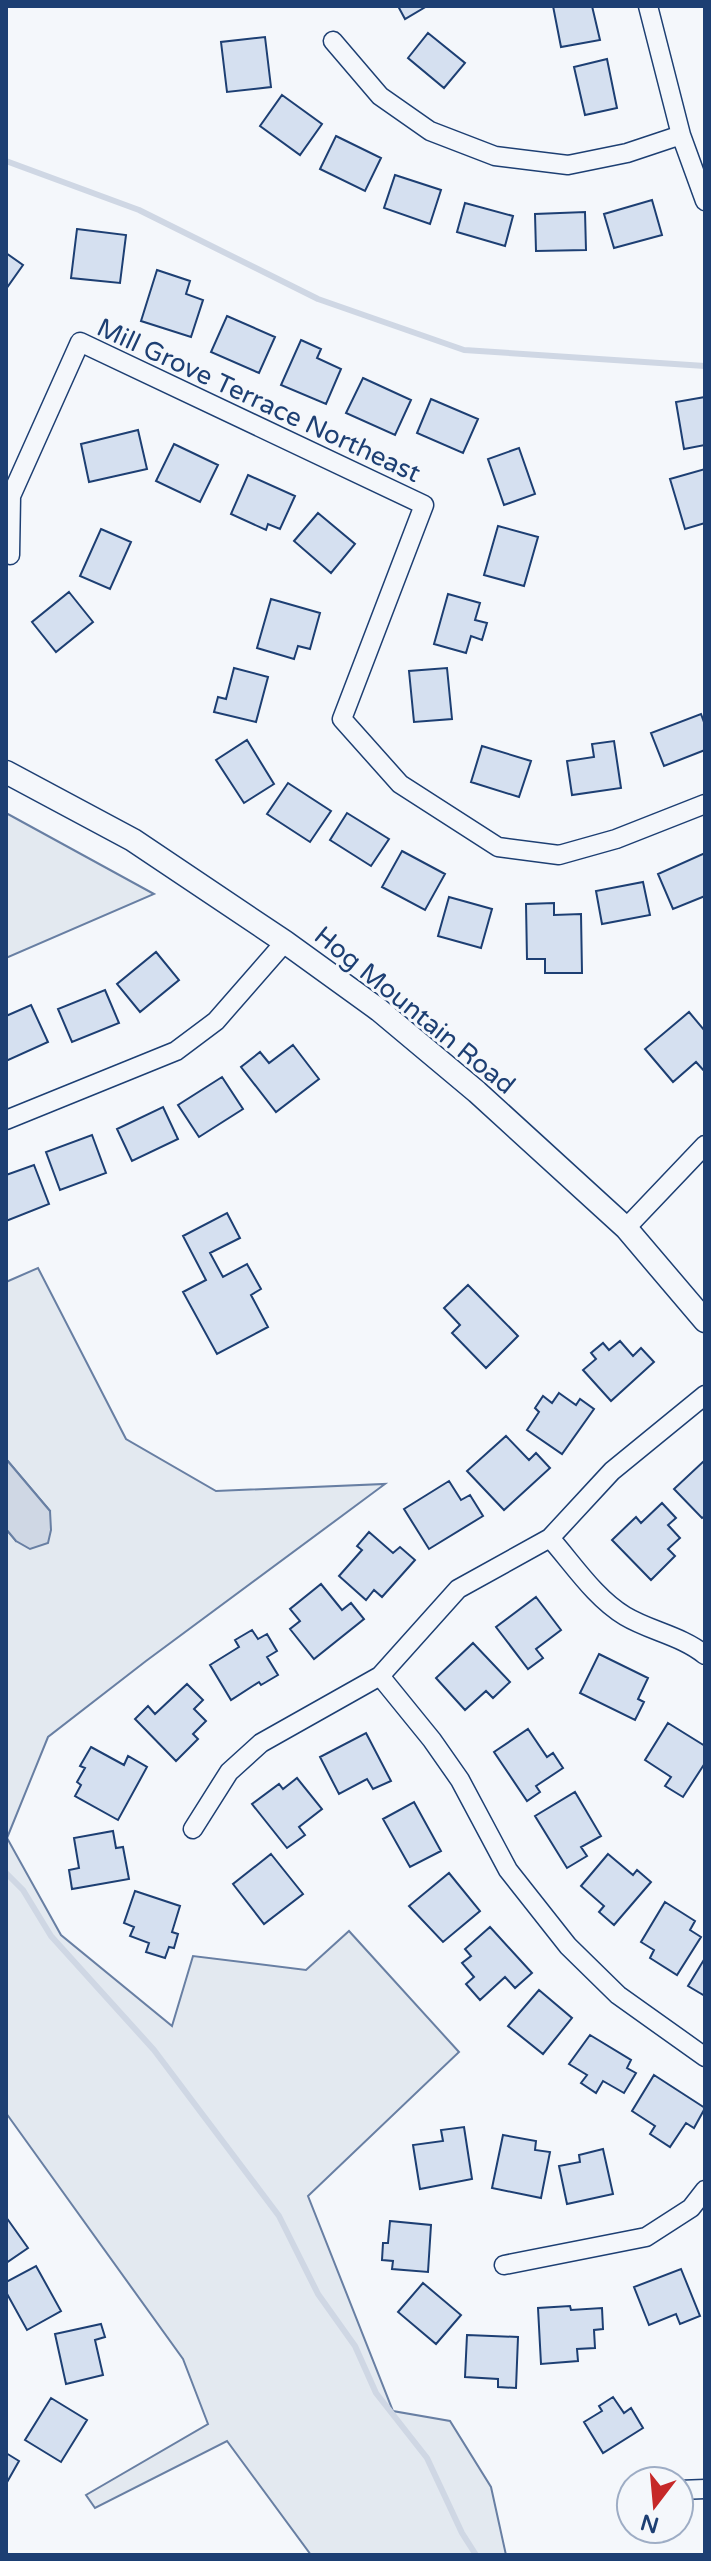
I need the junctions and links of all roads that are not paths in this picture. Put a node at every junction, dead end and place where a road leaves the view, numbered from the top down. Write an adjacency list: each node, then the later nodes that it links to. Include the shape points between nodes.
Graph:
1 (648, 6): 3 (street)
2 (333, 41): 3 (street, via 380,96 430,131 495,156 568,165)
3 (681, 135): 4 (street)
4 (705, 201)
5 (10, 555): 7 (street, Mill Grove Terrace Northeast, via 11,496 80,342 424,505 342,719 400,784 498,847 559,855)
6 (6, 772): 8 (street, Hog Mountain Road, via 133,840)
7 (705, 804)
8 (285, 942): 9 (street, via 216,1021 176,1051); 11 (street, Hog Mountain Road, via 379,1010 477,1092)
9 (6, 1120)
10 (705, 1145): 11 (street)
11 (626, 1228): 12 (street, Hog Mountain Road)
12 (705, 1321)
13 (705, 1395): 14 (street, via 612,1471)
14 (550, 1538): 15 (street, via 623,1615); 16 (street, via 458,1589)
15 (705, 1655)
16 (380, 1676): 17 (street, via 261,1743 229,1772); 18 (street, via 460,1780 508,1870 568,1946 618,1995)
17 (193, 1829)
18 (705, 2057)
19 (705, 2190): 20 (street, via 691,2208 646,2237)
20 (504, 2265)

